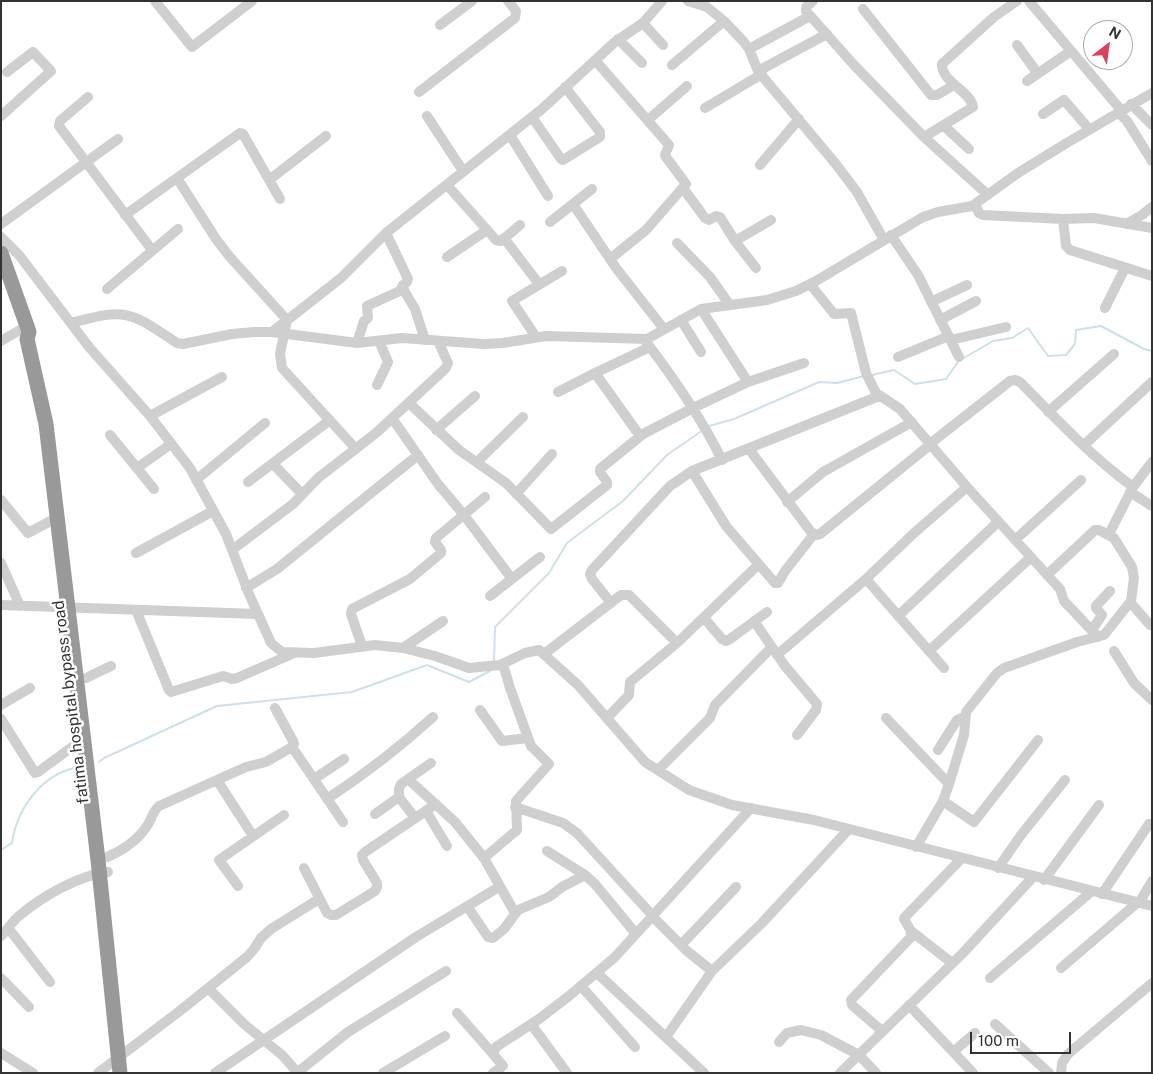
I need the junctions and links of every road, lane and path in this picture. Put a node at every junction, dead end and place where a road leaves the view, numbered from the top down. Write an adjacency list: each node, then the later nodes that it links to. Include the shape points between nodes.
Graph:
1 (155, 1): 2 (street, via 192,47)
2 (252, 1)
3 (472, 1): 14 (street)
4 (508, 1): 31 (street, via 516,11 515,18)
5 (662, 1): 13 (street)
6 (688, 1): 12 (street, via 707,7)
7 (813, 1): 11 (street, via 805,9)
8 (1017, 1): 28 (street, via 942,64)
9 (1029, 1): 20 (street)
10 (863, 9): 28 (street, via 932,94 937,95)
11 (810, 16): 15 (street); 19 (street)
12 (724, 21): 19 (street); 23 (street)
13 (642, 23): 16 (street); 17 (street)
14 (440, 25)
15 (827, 34): 25 (street, via 769,63); 48 (street)
16 (618, 39): 21 (street); 22 (street)
17 (663, 45)
18 (1017, 45): 26 (street)
19 (749, 49): 25 (street)
20 (1071, 51): 26 (street); 36 (street)
21 (595, 60): 30 (street); 42 (street)
22 (642, 63)
23 (672, 65)
24 (7, 72): 38 (street, via 33,52 51,71)
25 (760, 72): 35 (street); 41 (street)
26 (1038, 74): 27 (street)
27 (1027, 81)
28 (954, 85): 44 (street, via 972,102 973,107)
29 (687, 86): 42 (street)
30 (566, 87): 40 (street); 40 (street, via 600,132 600,137 563,160)
31 (419, 92)
32 (1152, 93): 34 (street)
33 (88, 97): 52 (street, via 58,124)
34 (1131, 104): 36 (street); 43 (street)
35 (705, 108)
36 (1120, 111): 45 (street); 51 (street)
37 (1044, 114): 45 (street, via 1064,100)
38 (1, 116)
39 (427, 116): 54 (street)
40 (532, 117): 46 (street)
41 (799, 119): 53 (street); 79 (street, via 857,192)
42 (648, 120): 58 (street, via 669,145 665,155 685,181)
43 (1152, 125)
44 (944, 126): 48 (street); 50 (street)
45 (1089, 129): 60 (street)
46 (510, 134): 54 (street); 61 (street)
47 (326, 136): 56 (street)
48 (924, 137): 60 (street)
49 (118, 139): 52 (street)
50 (969, 149)
51 (1152, 161)
52 (86, 162): 66 (street); 70 (street)
53 (760, 165)
54 (463, 171): 57 (street)
55 (177, 178): 56 (street, via 240,133); 66 (street); 100 (street, via 225,250)
56 (269, 180): 62 (street)
57 (446, 185): 75 (street); 76 (street)
58 (683, 188): 80 (street, via 705,218 720,217); 85 (street, via 646,230)
59 (592, 189): 63 (street)
60 (988, 195): 64 (street)
61 (548, 196)
62 (280, 199)
63 (573, 204): 69 (street); 85 (street)
64 (975, 204): 67 (street, via 983,215); 79 (street, via 931,214)
65 (1152, 207): 72 (street)
66 (126, 215): 82 (street)
67 (1063, 219): 72 (street, via 1094,218); 87 (street, via 1067,248)
68 (771, 220): 80 (street)
69 (550, 222)
70 (1, 224)
71 (520, 224): 78 (street)
72 (1126, 224): 73 (street)
73 (1152, 228)
74 (178, 229): 82 (street)
75 (487, 230): 78 (street, via 496,240); 84 (street)
76 (386, 233): 94 (street, via 408,279 402,286); 100 (street, via 341,278)
77 (1, 237): 103 (street)
78 (504, 238): 90 (street)
79 (887, 238): 91 (street); 96 (street, via 918,275)
80 (736, 242): 86 (street)
81 (677, 243): 97 (street, via 710,277)
82 (152, 250): 93 (street)
83 (1, 253): 105 (highway, fatima hospital bypass road)
84 (447, 257)
85 (610, 258): 106 (street)
86 (756, 268)
87 (1125, 268): 89 (street); 98 (street)
88 (562, 272): 90 (street)
89 (1152, 276)
90 (539, 284): 109 (street, via 512,301)
91 (810, 284): 97 (street, via 773,298); 129 (street, via 834,314 851,313 866,373)
92 (967, 285): 96 (street)
93 (107, 289)
94 (404, 289): 112 (street); 115 (street, via 367,306 368,318 363,322)
95 (976, 301): 102 (street)
96 (932, 302): 102 (street)
97 (729, 304): 99 (street)
98 (1105, 308)
99 (701, 309): 101 (street); 124 (street)
100 (287, 320): 107 (street); 108 (street)
101 (681, 320): 106 (street); 117 (street)
102 (940, 320): 110 (street)
103 (71, 322): 107 (street, via 126,315 183,344 243,332); 133 (street)
104 (1006, 327): 110 (street)
105 (28, 329): 113 (street); 169 (highway, fatima hospital bypass road, via 27,339 46,424); 190 (highway, fatima hospital bypass road, via 36,339 54,423)
106 (664, 329): 116 (street)
107 (272, 332): 108 (street)
108 (285, 334): 115 (street); 136 (street, via 280,354 282,368)
109 (536, 337): 114 (street, via 494,344); 116 (street)
110 (950, 338): 119 (street); 120 (street)
111 (379, 340): 112 (street); 115 (street); 126 (street, via 388,362)
112 (425, 340): 114 (street)
113 (1, 341)
114 (438, 341): 130 (street, via 448,365)
115 (357, 343)
116 (647, 343): 122 (street); 131 (street)
117 (701, 352)
118 (1114, 354): 132 (street)
119 (898, 357)
120 (959, 357)
121 (804, 363): 124 (street)
122 (594, 373): 127 (street); 141 (street)
123 (222, 377): 133 (street)
124 (748, 382): 131 (street)
125 (1152, 382): 144 (street)
126 (377, 385)
127 (558, 392)
128 (475, 396): 139 (street)
129 (879, 396): 137 (street, via 900,409); 146 (street)
130 (409, 403): 135 (street); 139 (street)
131 (693, 408): 141 (street); 149 (street)
132 (1048, 412): 143 (street, via 1020,382 1013,380); 144 (street)
133 (150, 416): 142 (street)
134 (523, 416): 150 (street)
135 (392, 418): 145 (street); 148 (street)
136 (330, 420): 145 (street); 152 (street)
137 (912, 422): 143 (street); 165 (street, via 823,472)
138 (265, 423): 155 (street)
139 (436, 430): 150 (street)
140 (110, 435): 153 (street)
141 (640, 436): 162 (street, via 600,469 607,485 553,529)
142 (171, 444): 153 (street); 155 (street)
143 (931, 444): 158 (street); 171 (street, via 820,534)
144 (1084, 445): 160 (street)
145 (356, 449): 161 (street)
146 (749, 449): 149 (street); 165 (street)
147 (552, 454): 162 (street)
148 (418, 455): 168 (street); 183 (street, via 276,569)
149 (722, 460): 154 (street)
150 (477, 462): 162 (street)
151 (1152, 462): 160 (street)
152 (273, 464): 157 (street); 161 (street)
153 (137, 468): 159 (street)
154 (692, 471): 179 (street, via 726,526); 187 (street, via 670,486 592,570 592,579)
155 (196, 480): 167 (street)
156 (1081, 480): 173 (street)
157 (248, 482)
158 (967, 487): 170 (street); 182 (street)
159 (154, 489)
160 (1132, 489): 166 (street); 172 (street)
161 (302, 494): 174 (street)
162 (516, 494)
163 (486, 497): 168 (street)
164 (1, 500): 169 (street, via 28,533)
165 (787, 502): 171 (street)
166 (1152, 506)
167 (213, 511): 174 (street); 175 (street)
168 (464, 515): 181 (street); 201 (street, via 436,538 441,553 413,577 352,609)
169 (58, 517): 190 (highway, fatima hospital bypass road)
170 (998, 522): 173 (street); 194 (street)
171 (814, 534): 179 (street, via 777,584)
172 (1109, 534): 180 (street, via 1095,530); 186 (street, via 1133,571)
173 (1015, 540): 177 (street)
174 (232, 550): 183 (street)
175 (136, 553)
176 (540, 557): 181 (street)
177 (1031, 557): 180 (street); 204 (street)
178 (1, 563): 189 (street)
179 (758, 566): 195 (street)
180 (1047, 575): 199 (street, via 1062,591 1066,603)
181 (512, 579): 185 (street)
182 (866, 579): 194 (street); 203 (street)
183 (246, 588): 193 (street)
184 (1110, 591): 199 (street, via 1096,606 1102,615)
185 (490, 596)
186 (1130, 602): 198 (street); 199 (street, via 1106,633)
187 (611, 603): 200 (street, via 621,595 629,595); 207 (street)
188 (1, 605): 189 (street)
189 (20, 606): 190 (street)
190 (72, 608): 191 (street); 211 (highway, fatima hospital bypass road); 214 (highway, fatima hospital bypass road)
191 (136, 610): 193 (street); 206 (street, via 171,692 223,676 237,678)
192 (767, 612): 197 (street)
193 (257, 614): 206 (street, via 271,643 282,652)
194 (898, 616): 204 (street)
195 (704, 618): 197 (street, via 726,640); 200 (street)
196 (443, 621): 202 (street)
197 (754, 621): 203 (street)
198 (1150, 625)
199 (1095, 634): 219 (street, via 1000,670)
200 (676, 642): 220 (street, via 630,682 629,695)
201 (362, 646): 202 (street); 206 (street, via 314,653)
202 (403, 648): 208 (street, via 470,668)
203 (775, 651): 223 (street, via 817,704); 231 (street, via 714,705 710,718)
204 (929, 651): 210 (street)
205 (1114, 651): 213 (street, via 1134,682)
206 (295, 652)
207 (544, 654): 208 (street, via 539,650 525,653); 220 (street)
208 (502, 665): 224 (street)
209 (111, 666): 211 (street)
210 (944, 668)
211 (86, 678): 214 (highway, fatima hospital bypass road)
212 (30, 688): 215 (street)
213 (1152, 700)
214 (84, 704): 225 (highway, fatima hospital bypass road); 257 (highway, fatima hospital bypass road)
215 (1, 705)
216 (275, 708): 227 (street, via 293,741)
217 (480, 710): 224 (street, via 502,741)
218 (432, 717): 238 (street, via 361,777)
219 (964, 717): 228 (street, via 957,720); 236 (street, via 964,736)
220 (607, 718): 231 (street, via 645,762)
221 (886, 718): 236 (street)
222 (1, 719): 225 (street, via 35,773)
223 (797, 735)
224 (528, 738): 242 (street, via 532,748 549,764 516,801)
225 (83, 739): 257 (highway, fatima hospital bypass road)
226 (1038, 740): 239 (street, via 974,822)
227 (292, 747): 232 (street, via 266,762); 233 (street)
228 (938, 750)
229 (344, 759): 233 (street)
230 (431, 762): 234 (street)
231 (658, 770): 243 (street, via 689,790)
232 (217, 780): 251 (street); 257 (street, via 156,808 145,829)
233 (314, 780): 238 (street)
234 (408, 780): 237 (street, via 399,786); 240 (street)
235 (1066, 780): 259 (street)
236 (949, 784): 239 (street)
237 (399, 797): 245 (street); 247 (street)
238 (327, 799): 248 (street)
239 (942, 801): 253 (street)
240 (436, 804): 244 (street); 255 (street)
241 (1098, 805): 262 (street)
242 (515, 808): 255 (street, via 517,830); 273 (street, via 563,823 577,833)
243 (751, 808): 250 (street); 273 (street)
244 (426, 811): 247 (street); 252 (street)
245 (374, 814)
246 (284, 815): 251 (street)
247 (414, 818): 268 (street, via 362,855 377,883 375,891 336,915 327,914)
248 (343, 822)
249 (1149, 824): 267 (street)
250 (850, 829): 253 (street); 281 (street)
251 (253, 836): 264 (street, via 219,860)
252 (447, 846)
253 (916, 847): 256 (street)
254 (547, 851): 260 (street)
255 (484, 858): 265 (street)
256 (961, 859): 259 (street); 274 (street, via 905,917)
257 (105, 867): 275 (street, via 36,903 17,917); 303 (highway, fatima hospital bypass road)
258 (304, 868): 268 (street)
259 (998, 868): 261 (street)
260 (585, 875): 272 (street, via 549,897); 276 (street)
261 (1033, 877): 262 (street); 278 (street)
262 (1044, 880): 267 (street)
263 (1152, 881): 269 (street)
264 (238, 886)
265 (500, 887): 270 (street); 272 (street)
266 (736, 887): 277 (street)
267 (1097, 893): 269 (street); 284 (street)
268 (320, 899): 288 (street, via 271,929 247,957)
269 (1138, 903): 271 (street); 279 (street)
270 (467, 906): 272 (street, via 490,939 502,930); 298 (street)
271 (1152, 906)
272 (515, 912)
273 (652, 915): 276 (street); 277 (street)
274 (911, 931): 278 (street); 294 (street, via 911,937 850,1000)
275 (5, 933): 285 (street)
276 (636, 934): 282 (street)
277 (681, 945): 281 (street)
278 (952, 963): 289 (street)
279 (1061, 968)
280 (446, 971): 307 (street, via 348,1032)
281 (712, 971): 297 (street)
282 (597, 972): 287 (street); 297 (street)
283 (1, 978): 290 (street)
284 (990, 978)
285 (50, 982)
286 (1152, 983): 321 (street, via 1068,1054 1062,1063)
287 (581, 986): 292 (street); 300 (street)
288 (208, 988): 298 (street); 303 (street)
289 (909, 1005): 294 (street); 301 (street)
290 (30, 1007)
291 (457, 1013): 304 (street)
292 (531, 1024): 304 (street, via 496,1046); 315 (street)
293 (995, 1024): 320 (street)
294 (882, 1031): 305 (street)
295 (975, 1033): 301 (street)
296 (445, 1036): 313 (street)
297 (666, 1037): 316 (street)
298 (264, 1040): 307 (street); 312 (street)
299 (779, 1042): 305 (street, via 788,1033 801,1030 821,1034)
300 (635, 1047)
301 (953, 1052): 319 (street)
302 (1, 1053): 308 (street)
303 (123, 1054): 309 (street); 310 (highway, fatima hospital bypass road); 311 (highway, fatima hospital bypass road)
304 (493, 1054): 306 (street)
305 (859, 1055): 317 (street); 318 (street)
306 (506, 1069): 314 (street)
307 (295, 1072)
308 (33, 1073)
309 (98, 1073)
310 (120, 1073)
311 (130, 1073)
312 (215, 1073)
313 (383, 1073)
314 (493, 1073)
315 (568, 1073)
316 (704, 1073)
317 (840, 1073)
318 (876, 1073)
319 (973, 1073)
320 (1049, 1073)
321 (1061, 1073)

